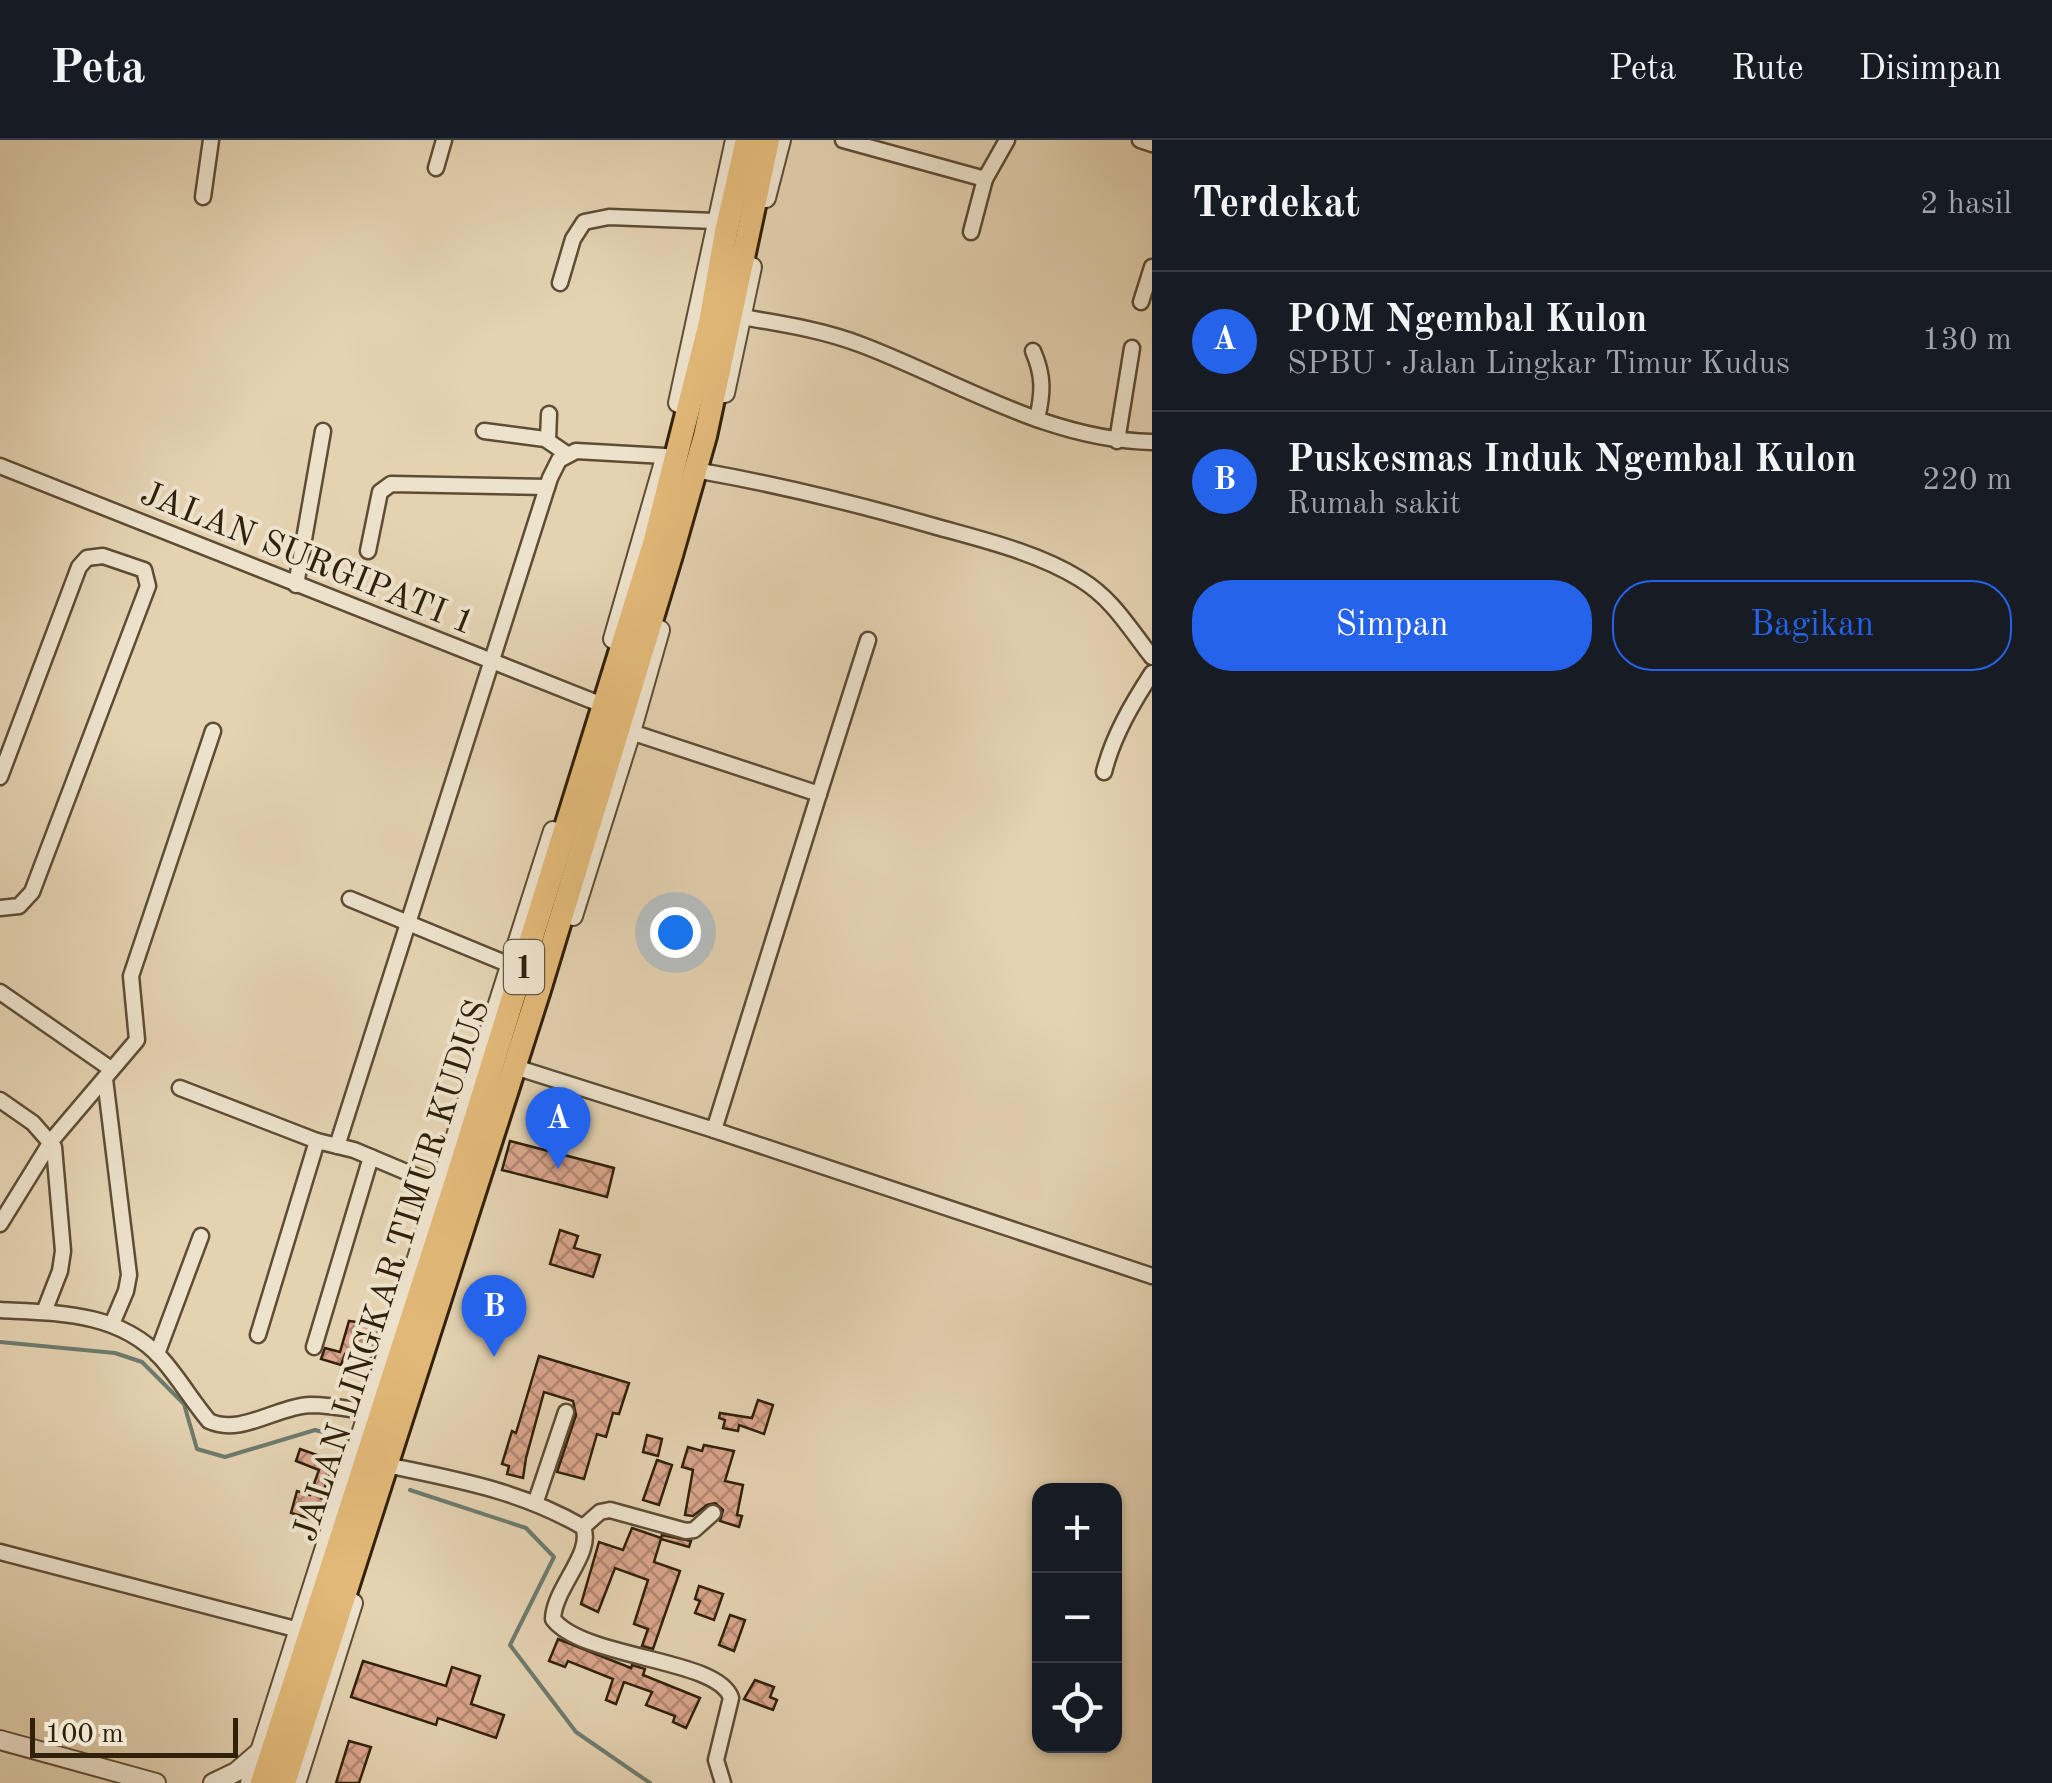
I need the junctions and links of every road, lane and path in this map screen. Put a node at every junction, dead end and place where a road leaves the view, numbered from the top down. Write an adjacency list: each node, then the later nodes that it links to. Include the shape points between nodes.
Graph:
1 (211, 140): 13 (street)
2 (444, 140): 11 (street)
3 (735, 140): 14 (street)
4 (747, 140): 60 (highway, JALAN LINGKAR TIMUR KUDUS / 1, via 654,544)
5 (768, 140): 51 (highway, JALAN LINGKAR TIMUR KUDUS / 1, via 698,460)
6 (781, 140): 19 (street)
7 (843, 140): 12 (street)
8 (1006, 140): 12 (street)
9 (1140, 140): 10 (street)
10 (1152, 144)
11 (436, 168)
12 (986, 179): 15 (street)
13 (203, 197)
14 (716, 221): 17 (street, via 584,222); 30 (street)
15 (971, 232)
16 (1152, 267): 18 (street)
17 (560, 283)
18 (1142, 302)
19 (742, 317): 23 (street, via 864,346); 32 (street)
20 (1132, 348): 27 (street)
21 (1033, 351): 23 (street, via 1044,389)
22 (549, 414): 26 (street)
23 (1037, 420): 27 (street)
24 (324, 430): 35 (street)
25 (484, 431): 26 (street)
26 (548, 440): 29 (street)
27 (1117, 441): 28 (street)
28 (1152, 442)
29 (567, 454): 30 (street); 33 (street)
30 (666, 456): 40 (street)
31 (0, 466): 35 (street, JALAN SURGIPATI 1)
32 (706, 472): 37 (street, via 875,510 1038,558 1102,594); 42 (street)
33 (547, 487): 34 (street, via 390,484 378,498); 38 (street)
34 (368, 551)
35 (296, 585): 38 (street, JALAN SURGIPATI 1)
36 (868, 640): 45 (street)
37 (1152, 657)
38 (492, 663): 40 (street, JALAN SURGIPATI 1); 48 (street)
39 (1152, 673): 43 (street, via 1129,708)
40 (595, 702): 49 (street)
41 (212, 731): 52 (street, via 131,976 136,1040)
42 (632, 732): 45 (street); 51 (street)
43 (1104, 772)
44 (0, 778): 47 (street, via 79,567 103,556 144,570 148,586 32,892 19,906)
45 (819, 794): 55 (street)
46 (350, 899): 48 (street)
47 (0, 908)
48 (406, 922): 49 (street); 58 (street)
49 (510, 965): 60 (street)
50 (0, 992): 52 (street)
51 (519, 1068): 55 (street); 60 (highway, JALAN LINGKAR TIMUR KUDUS / 1)
52 (108, 1074): 56 (street); 67 (street, via 128,1275)
53 (180, 1088): 57 (street)
54 (0, 1100): 56 (street)
55 (714, 1130): 64 (street)
56 (52, 1140): 61 (street); 66 (street, via 63,1252)
57 (316, 1141): 58 (street); 68 (street)
58 (337, 1146): 59 (street)
59 (372, 1157): 60 (street); 69 (street)
60 (461, 1195): 71 (street); 73 (street); 81 (highway, JALAN LINGKAR TIMUR KUDUS / 1); 85 (highway, JALAN LINGKAR TIMUR KUDUS / 1)
61 (4, 1206): 62 (street)
62 (0, 1224)
63 (201, 1236): 70 (street)
64 (1152, 1276)
65 (0, 1310): 66 (street)
66 (44, 1312): 67 (street)
67 (112, 1324): 70 (street)
68 (258, 1336)
69 (314, 1347)
70 (157, 1354): 71 (street, via 218,1425 311,1405)
71 (368, 1412): 78 (street)
72 (566, 1412): 74 (street)
73 (396, 1468): 74 (street); 81 (street)
74 (536, 1502): 76 (street)
75 (713, 1513): 76 (street, via 686,1531 610,1510)
76 (583, 1527): 86 (street, via 586,1545 553,1619 586,1640 724,1685 730,1698 716,1760)
77 (0, 1552): 78 (street)
78 (300, 1630): 80 (street)
79 (0, 1740): 82 (street)
80 (261, 1750): 83 (street); 84 (street)
81 (294, 1782)
82 (156, 1783)
83 (213, 1783)
84 (250, 1783)
85 (262, 1783)
86 (724, 1783)

